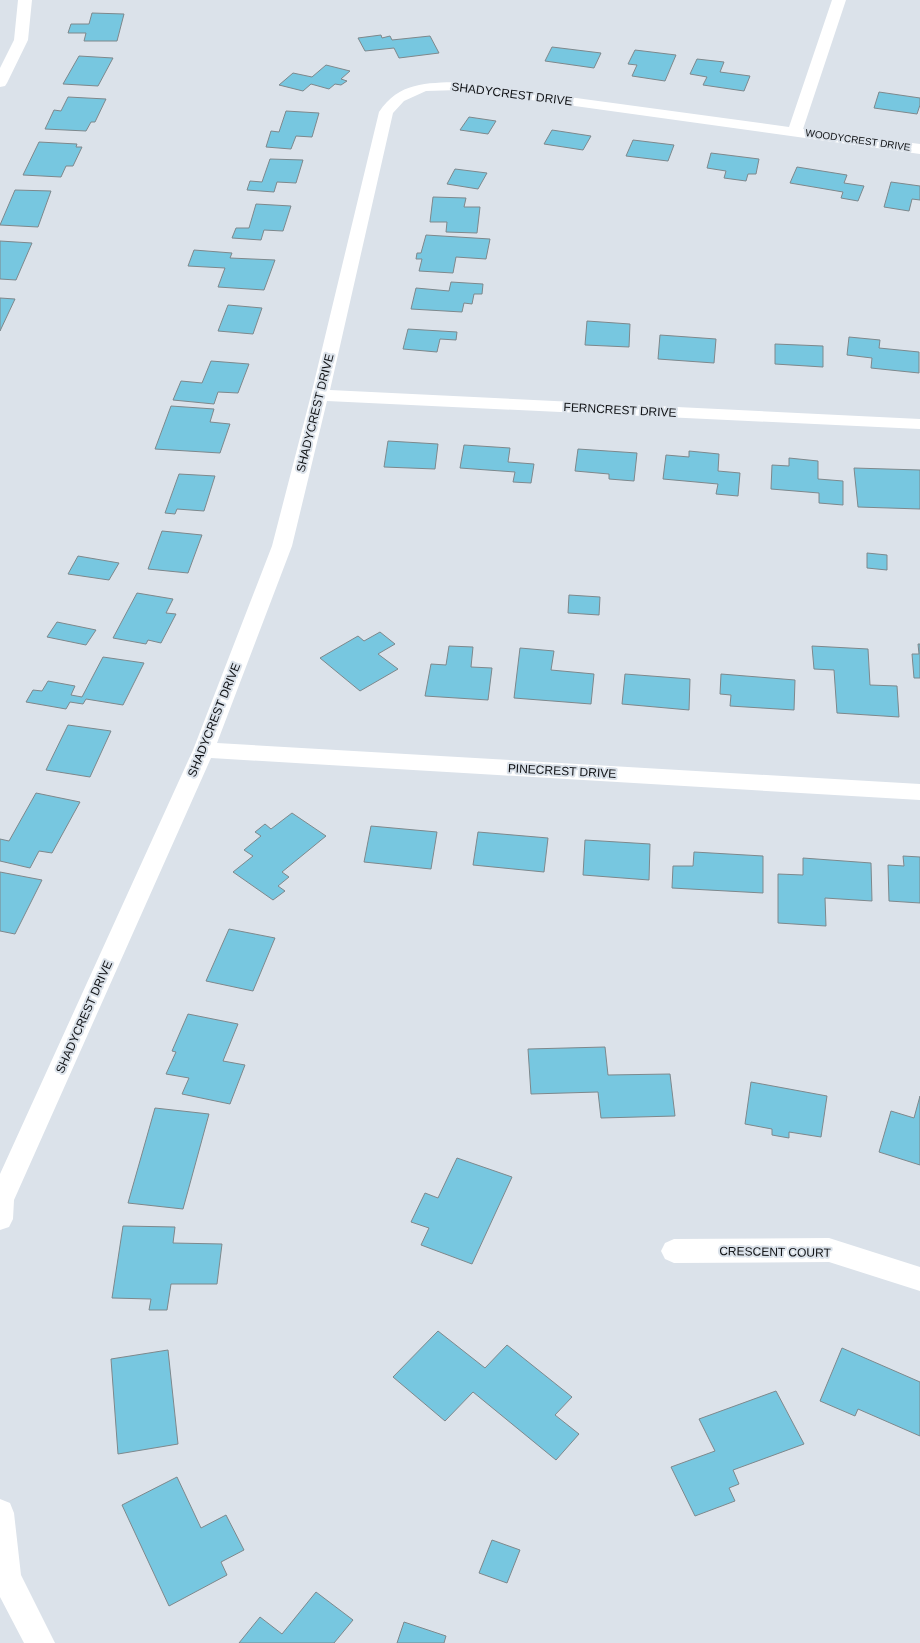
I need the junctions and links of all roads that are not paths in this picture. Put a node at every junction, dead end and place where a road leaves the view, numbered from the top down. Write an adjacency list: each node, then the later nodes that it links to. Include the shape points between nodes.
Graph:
1 (25, 0): 3 (street, via 21,40)
2 (839, 0): 4 (street)
3 (0, 83)
4 (795, 131): 5 (street, WOODYCREST DRIVE); 6 (street, SHADYCREST DRIVE, via 459,86 424,87 399,98 386,112)
5 (920, 149)
6 (320, 396): 7 (street, FERNCREST DRIVE); 8 (street, SHADYCREST DRIVE, via 282,546)
7 (920, 424)
8 (204, 750): 9 (street, PINECREST DRIVE); 10 (street, SHADYCREST DRIVE)
9 (920, 792)
10 (0, 1207)
11 (674, 1251): 12 (street, CRESCENT COURT, via 829,1250)
12 (920, 1279)
13 (0, 1513): 14 (street, via 6,1578)
14 (40, 1643)

